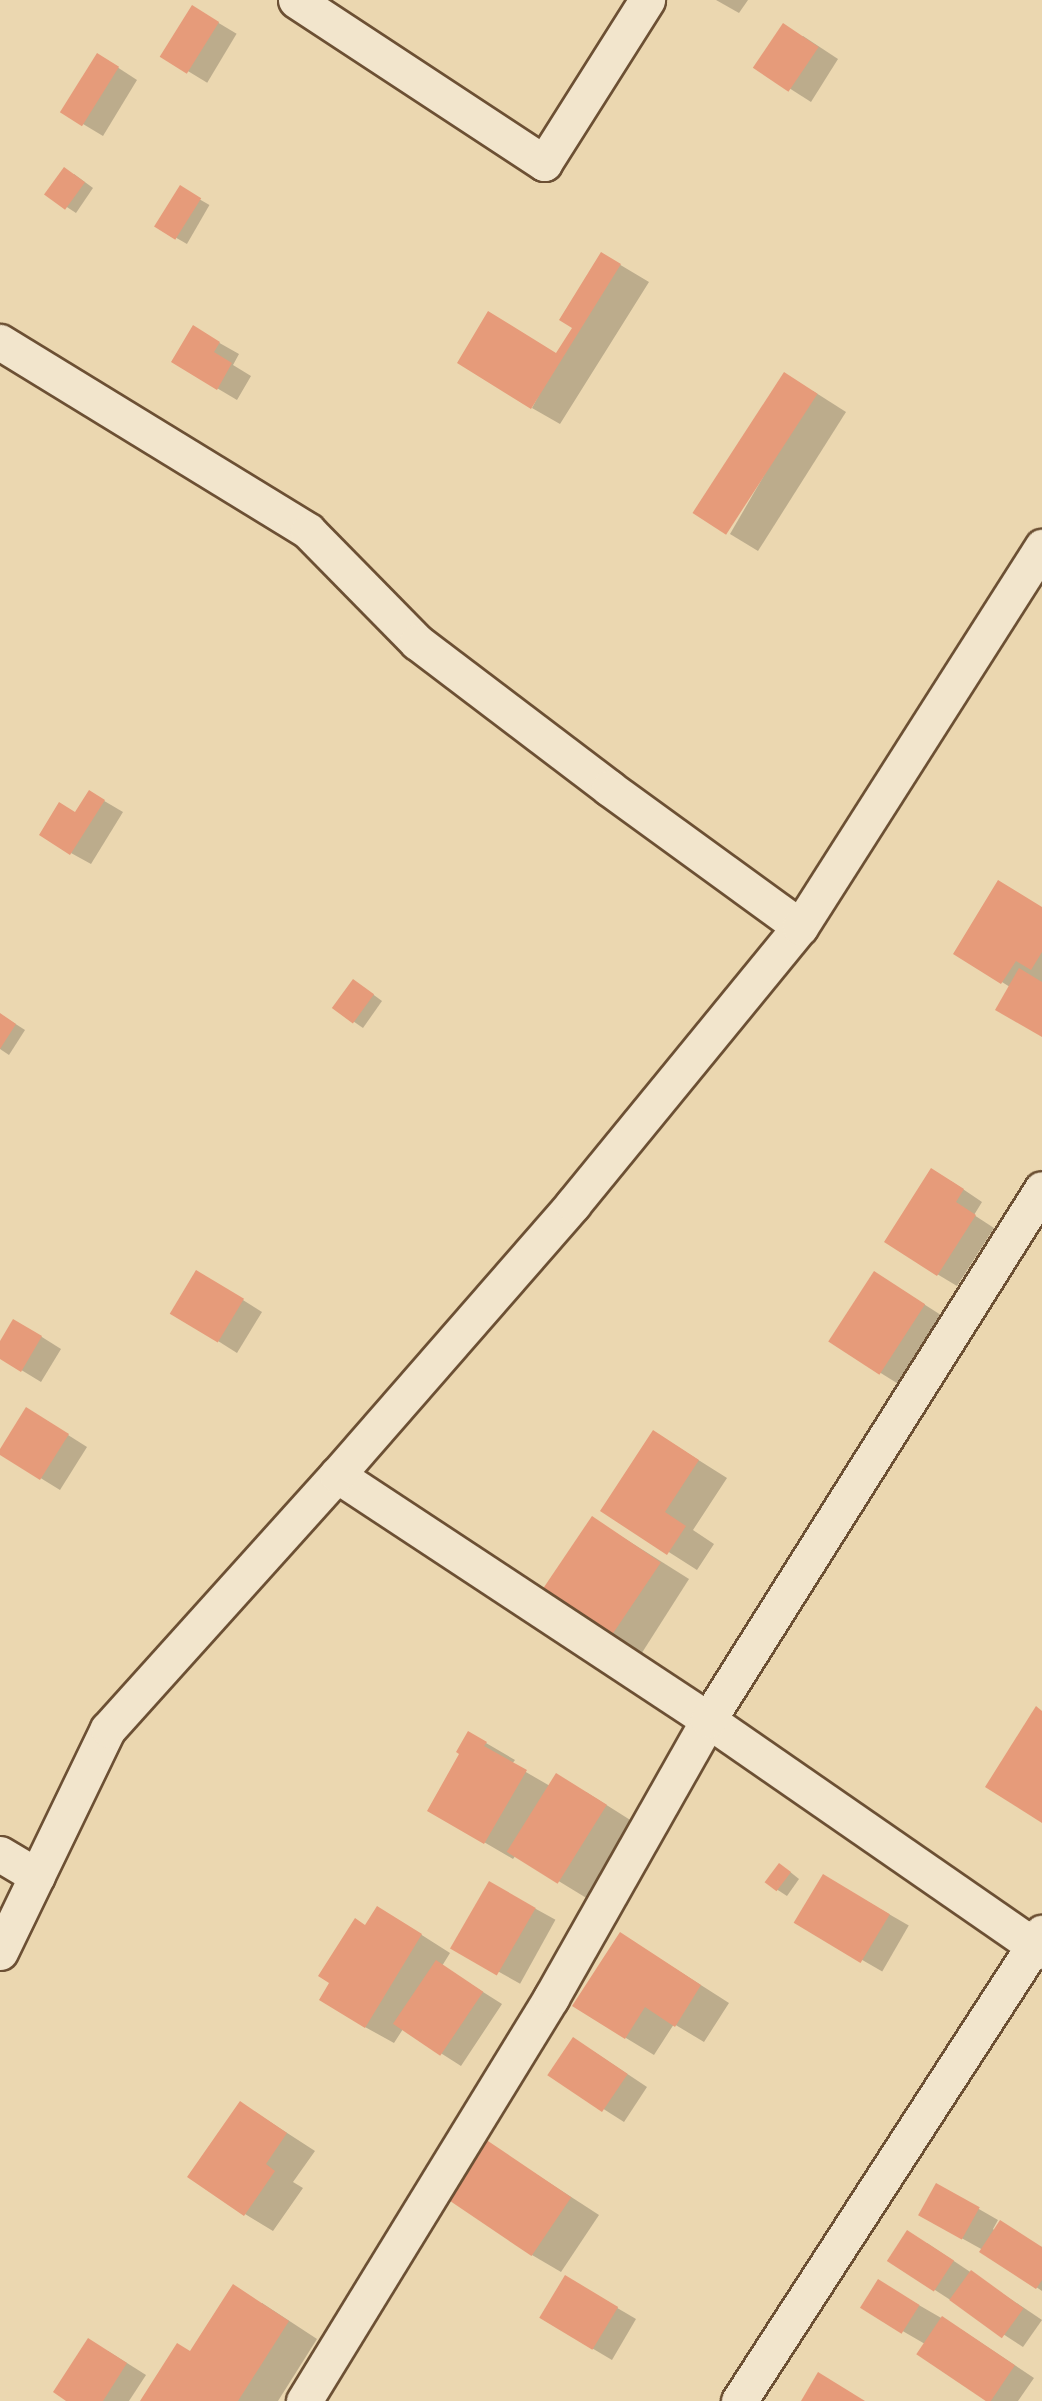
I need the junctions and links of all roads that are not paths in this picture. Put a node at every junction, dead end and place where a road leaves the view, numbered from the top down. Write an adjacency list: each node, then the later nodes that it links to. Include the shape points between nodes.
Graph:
1 (296, 0): 2 (street, via 544,163)
2 (647, 0)
3 (0, 342): 5 (street, via 309,531 417,642)
4 (1042, 547): 5 (street)
5 (800, 926): 7 (street, via 573,1204)
6 (1042, 1189): 8 (street)
7 (337, 1475): 8 (street); 10 (street, via 108,1729)
8 (708, 1720): 11 (street); 13 (street, via 551,1998)
9 (0, 1854): 10 (street)
10 (37, 1876): 12 (street)
11 (1039, 1943): 14 (street)
12 (0, 1952)
13 (304, 2401)
14 (739, 2401)

